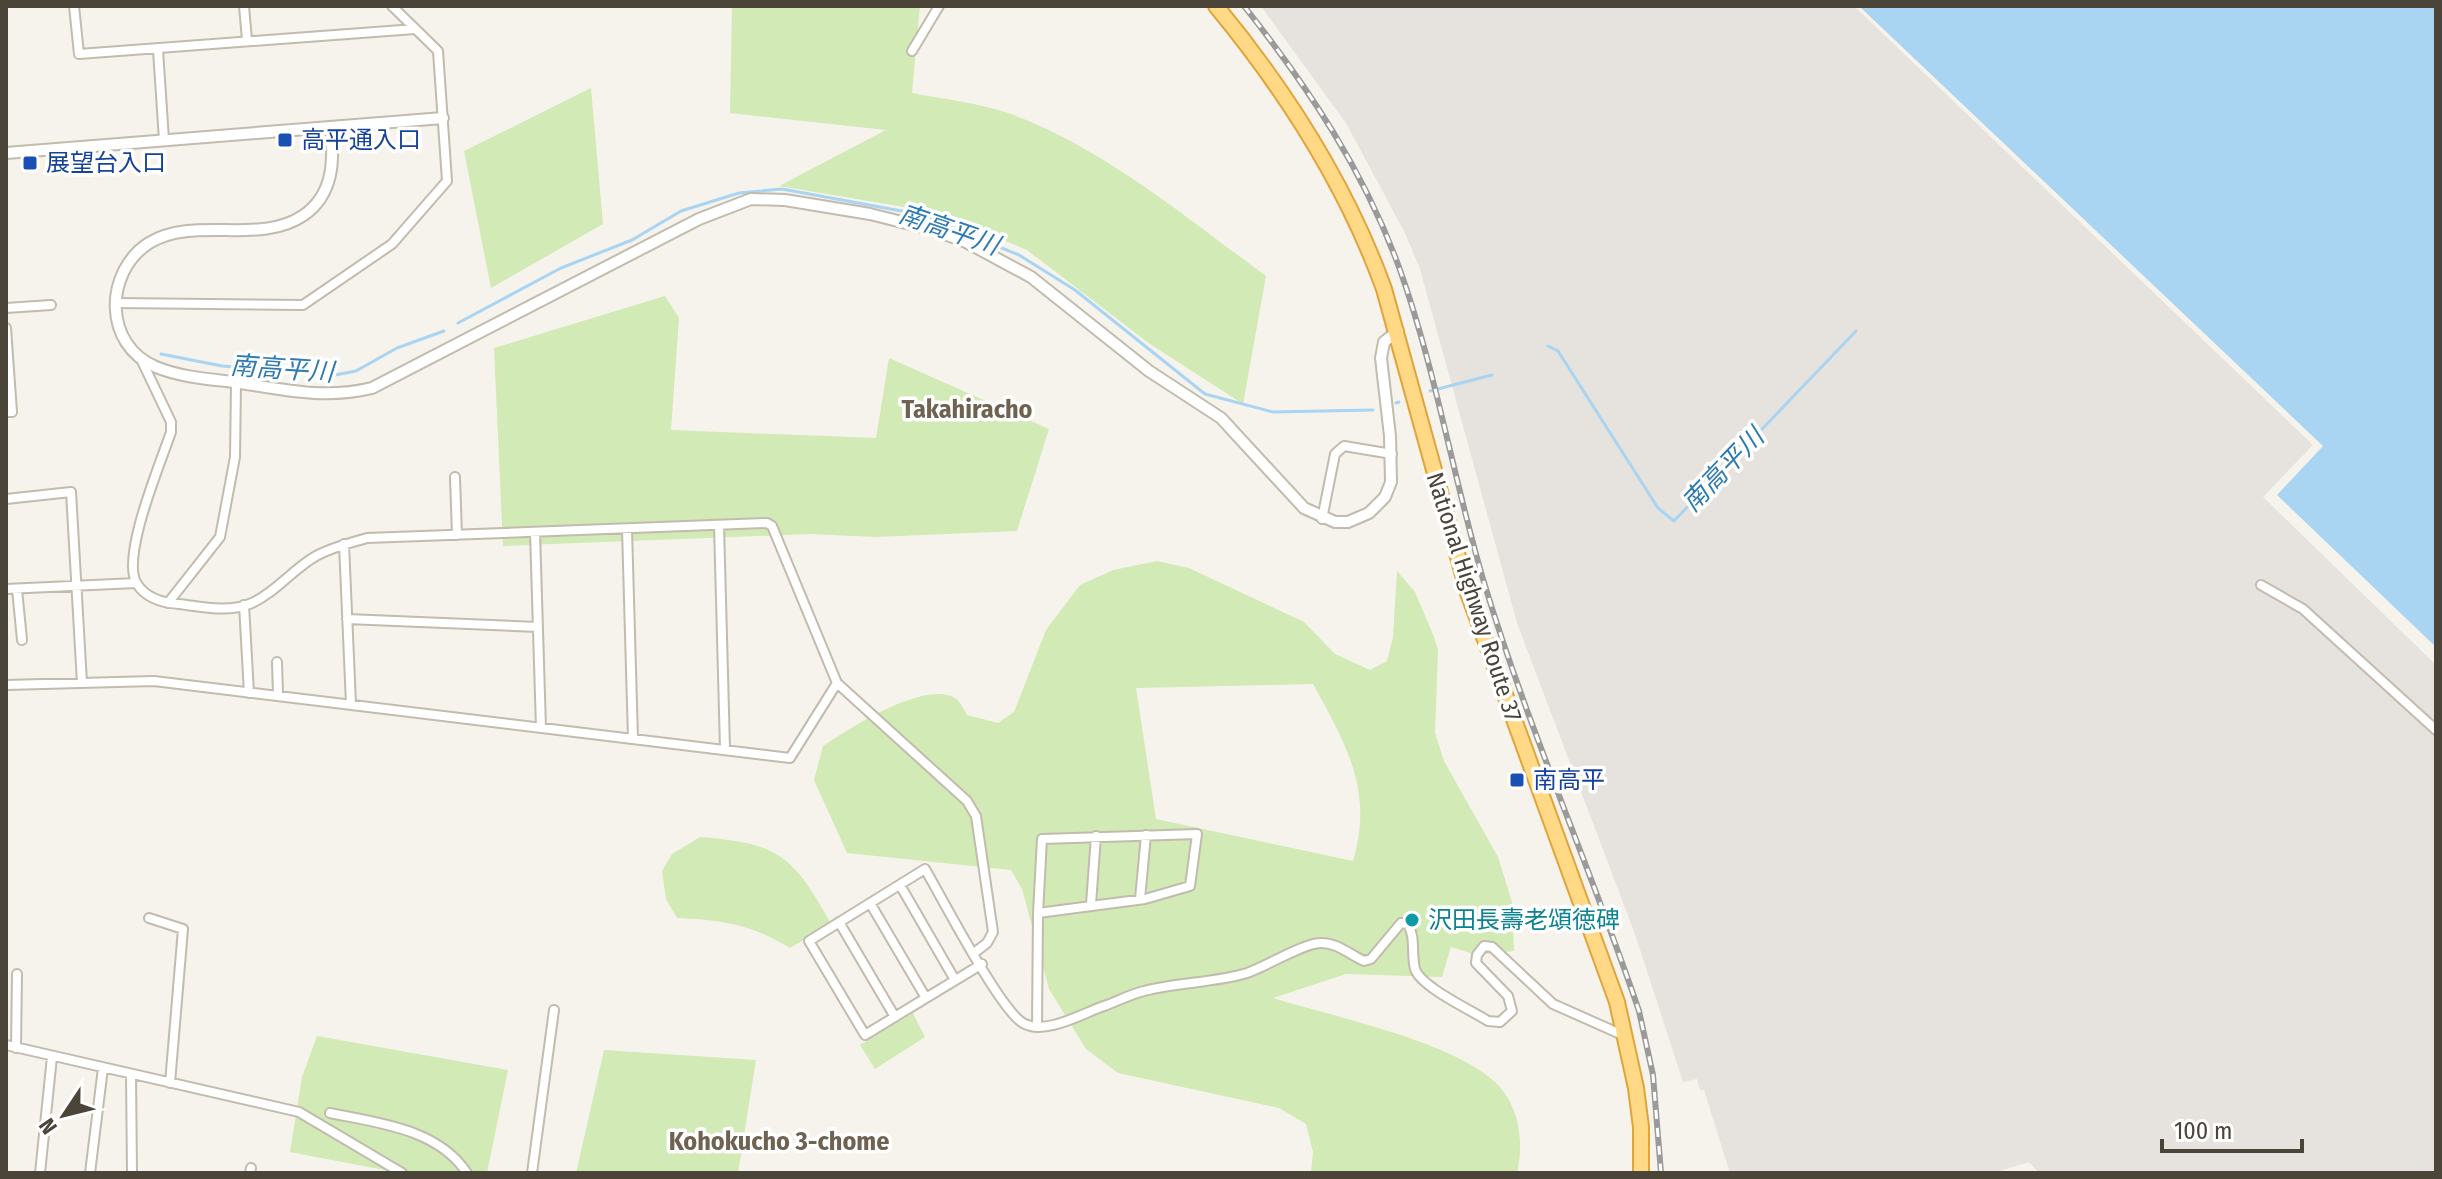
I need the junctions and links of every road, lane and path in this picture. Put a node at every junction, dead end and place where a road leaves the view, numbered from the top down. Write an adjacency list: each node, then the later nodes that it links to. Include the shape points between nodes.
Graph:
1 (74, 6): 8 (street, via 79,54)
2 (244, 6): 7 (street)
3 (392, 6): 6 (street)
4 (939, 6): 9 (street)
5 (1216, 6): 18 (highway, National Highway Route 37, via 1256,54 1318,148 1371,251)
6 (416, 29): 7 (street); 10 (street, via 438,51)
7 (247, 40): 8 (street)
8 (158, 50): 12 (street)
9 (912, 51)
10 (443, 118): 11 (street); 14 (street, via 447,181 392,244 303,305)
11 (331, 127): 12 (street); 14 (street, via 331,176 321,198 305,214 281,226 160,238 128,263)
12 (164, 140): 13 (street)
13 (6, 153)
14 (115, 303): 19 (street, via 121,333)
15 (51, 305): 16 (street)
16 (6, 308)
17 (6, 328): 21 (street, via 12,412)
18 (1398, 331): 22 (street, via 1384,342 1381,358); 69 (highway, National Highway Route 37, via 1468,593)
19 (140, 357): 20 (street, via 170,371); 31 (street, via 171,432 134,552)
20 (236, 383): 25 (street, via 321,396 372,388 699,219 751,199 785,200 934,230 1031,277 1149,371 1221,418 1289,494); 36 (street, via 235,457 220,537)
21 (6, 412)
22 (1392, 454): 25 (street, via 1391,482 1379,505 1348,522); 25 (street, via 1344,446 1335,454)
23 (455, 477): 29 (street)
24 (6, 499): 33 (street, via 71,492)
25 (1322, 519)
26 (719, 525): 27 (street); 43 (street, via 772,526); 51 (street)
27 (627, 529): 28 (street); 50 (street)
28 (535, 532): 29 (street); 39 (street)
29 (457, 535): 30 (street, via 367,538)
30 (344, 544): 37 (street, via 314,557); 38 (street)
31 (136, 583): 33 (street); 36 (street)
32 (2261, 585): 49 (street, via 2303,609)
33 (75, 586): 35 (street); 42 (street)
34 (6, 589): 35 (street)
35 (17, 589): 40 (street)
36 (168, 603): 37 (street)
37 (244, 605): 45 (street)
38 (347, 619): 39 (street); 47 (street)
39 (538, 627): 48 (street)
40 (22, 640)
41 (277, 662): 46 (street)
42 (82, 683): 44 (street); 45 (street, via 154,681)
43 (837, 683): 51 (street, via 790,758); 61 (street, via 967,801 976,816 993,932)
44 (6, 685)
45 (249, 693): 46 (street)
46 (278, 695): 47 (street)
47 (351, 704): 48 (street)
48 (541, 728): 50 (street)
49 (2436, 730)
50 (633, 739): 51 (street)
51 (725, 749)
52 (1146, 835): 53 (street); 55 (street); 55 (street, via 1197,834 1190,886)
53 (1096, 836): 57 (street); 58 (street, via 1042,839)
54 (900, 885): 56 (street); 61 (street, via 925,869); 64 (street)
55 (1140, 899): 57 (street)
56 (870, 903): 60 (street); 65 (street)
57 (1091, 904): 58 (street)
58 (1038, 913): 68 (street)
59 (149, 918): 74 (street, via 183,929)
60 (839, 922): 67 (street); 67 (street, via 809,941 865,1035)
61 (974, 953): 62 (street)
62 (982, 964): 64 (street); 68 (street, via 1014,1016)
63 (17, 974): 70 (street)
64 (955, 980): 65 (street)
65 (926, 998): 67 (street)
66 (554, 1010): 81 (street)
67 (895, 1017)
68 (1037, 1026): 69 (street, via 1146,990 1235,976 1322,942 1364,961 1401,923 1413,934 1420,979 1488,1021 1500,1022 1512,1011 1508,996 1476,963 1484,946 1492,947 1553,1004)
69 (1626, 1037): 82 (highway, National Highway Route 37, via 1641,1127)
70 (11, 1047): 71 (street)
71 (52, 1057): 72 (street); 76 (street)
72 (103, 1068): 73 (street); 77 (street)
73 (131, 1075): 74 (street); 78 (street)
74 (170, 1083): 79 (street, via 299,1112)
75 (330, 1113): 80 (street, via 435,1141 454,1154)
76 (40, 1173)
77 (90, 1173)
78 (132, 1173)
79 (402, 1173)
80 (467, 1173)
81 (532, 1173)
82 (1641, 1173)

